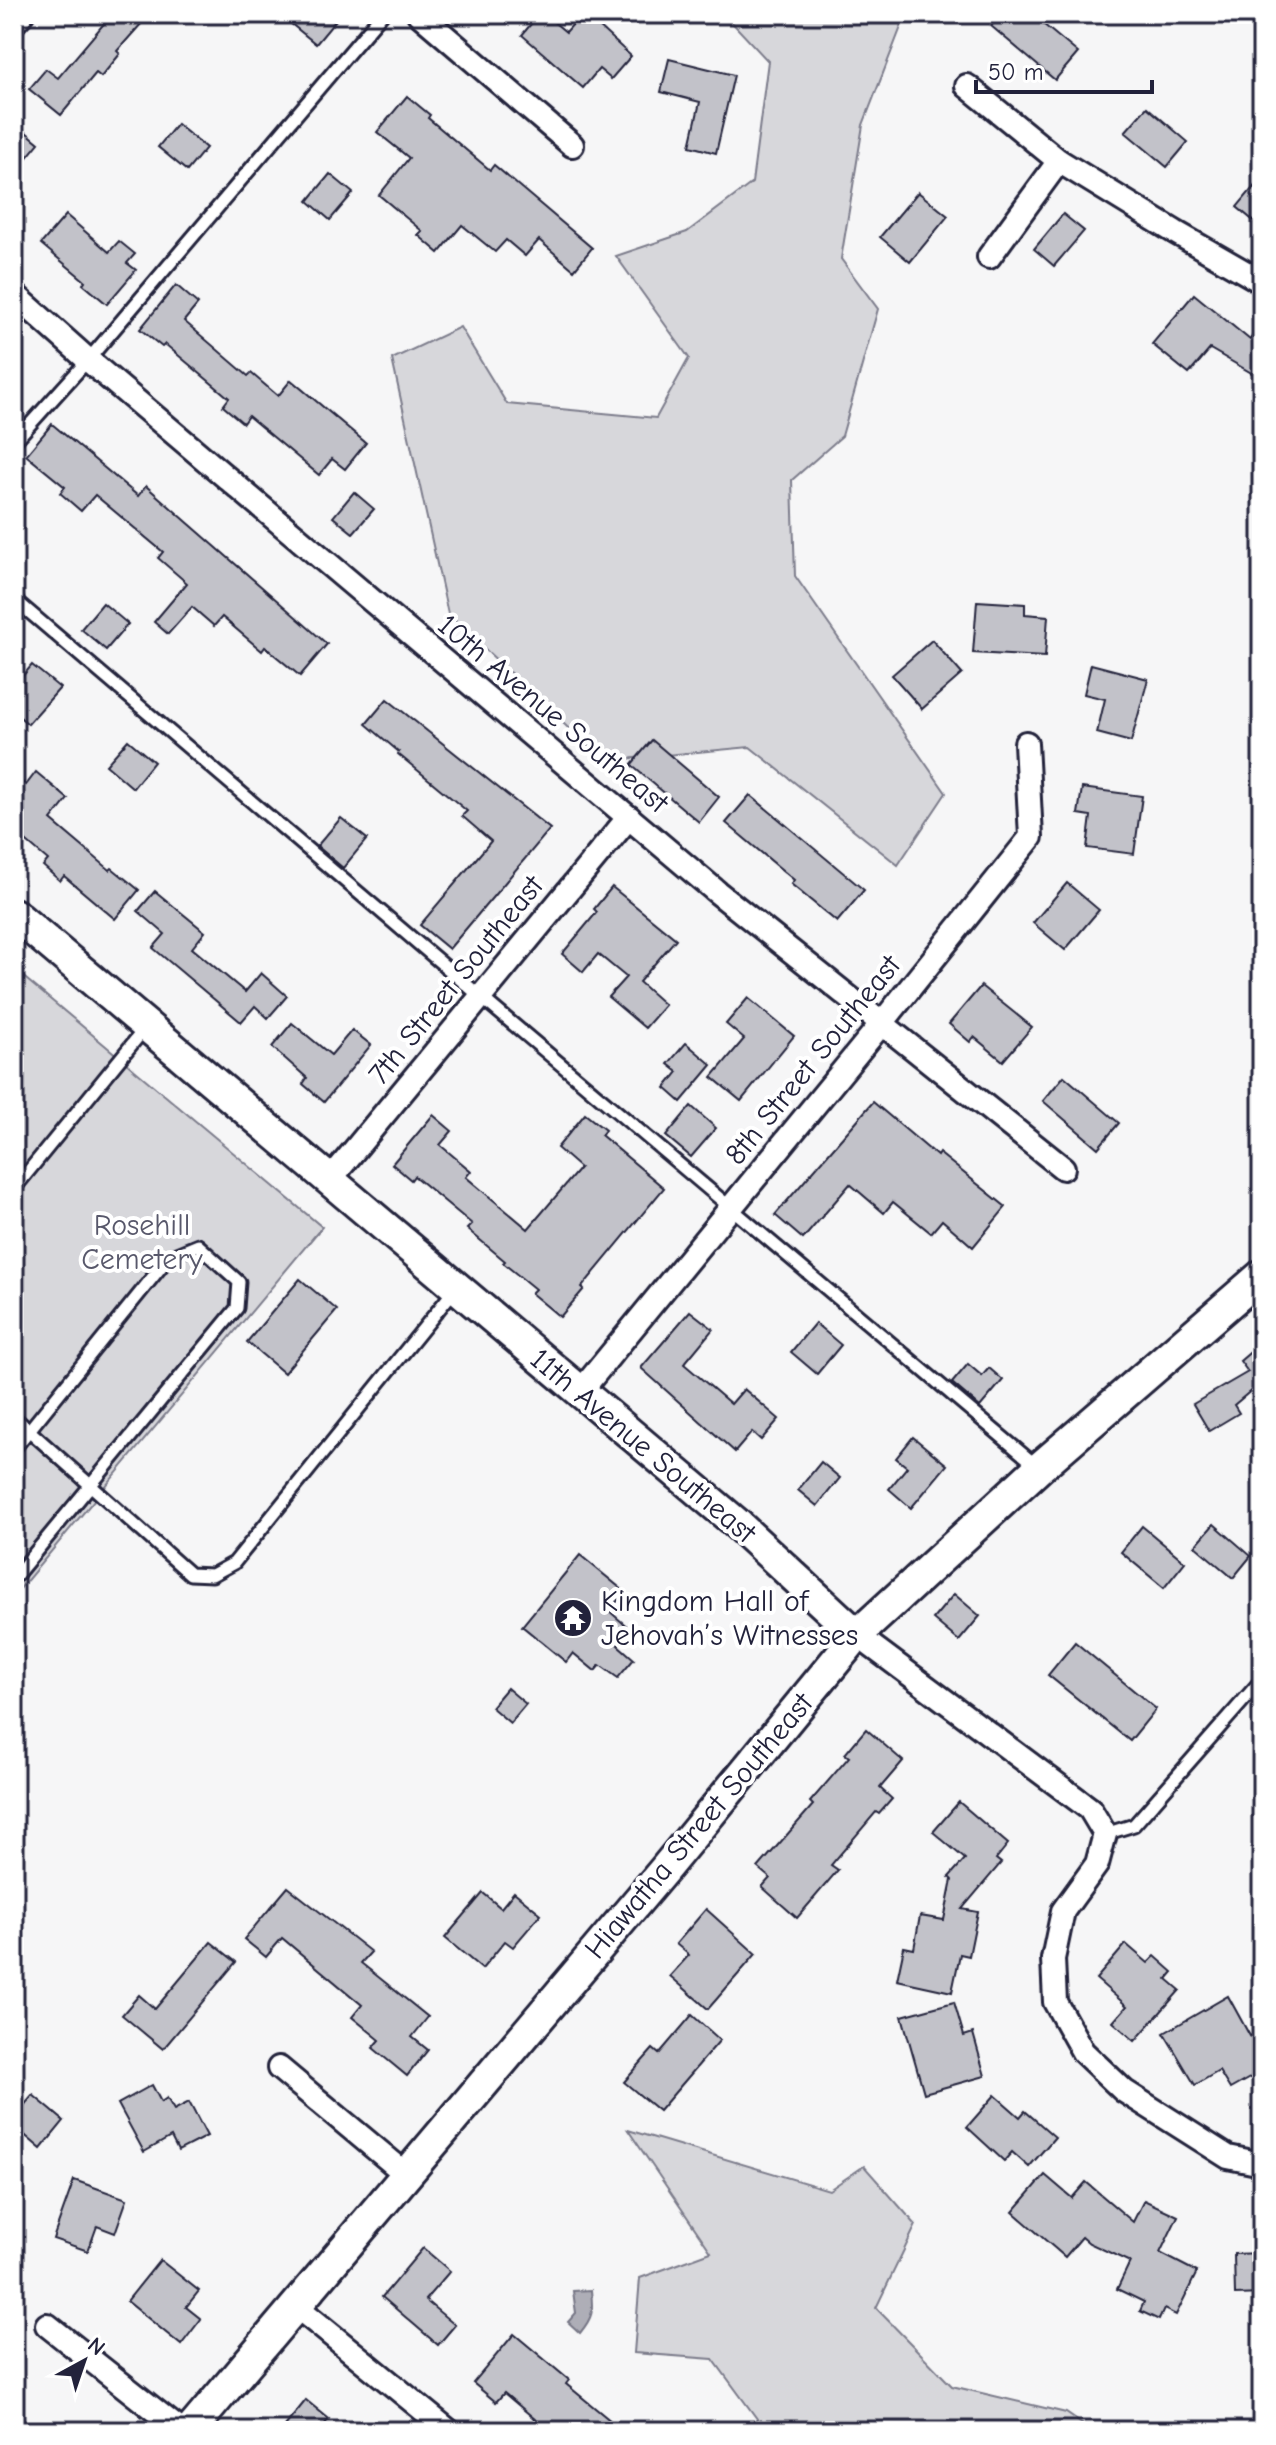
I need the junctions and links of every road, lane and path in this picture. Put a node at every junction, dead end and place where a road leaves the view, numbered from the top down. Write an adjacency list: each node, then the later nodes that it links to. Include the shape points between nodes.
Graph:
1 (22, 14): 4 (street)
2 (382, 14): 11 (lane)
3 (419, 14): 6 (street)
4 (14, 23)
5 (967, 86): 7 (street)
6 (572, 145)
7 (1059, 161): 8 (street); 9 (street)
8 (989, 257)
9 (1262, 282)
10 (14, 294): 11 (street, 10th Avenue Southeast)
11 (88, 360): 12 (lane); 15 (street, 10th Avenue Southeast)
12 (14, 442)
13 (14, 599): 17 (lane)
14 (1026, 743): 18 (street, 8th Street Southeast, via 1031,837)
15 (629, 817): 17 (street, 7th Street Southeast); 18 (street, 10th Avenue Southeast)
16 (14, 914): 19 (street, 11th Avenue Southeast)
17 (481, 997): 21 (street, 7th Street Southeast); 23 (lane)
18 (882, 1023): 20 (street, 10th Avenue Southeast); 23 (street, 8th Street Southeast)
19 (146, 1027): 21 (street, 11th Avenue Southeast); 22 (lane)
20 (1063, 1168)
21 (329, 1181): 25 (street, 11th Avenue Southeast)
22 (14, 1189)
23 (731, 1208): 26 (street, 8th Street Southeast); 30 (lane)
24 (1262, 1275): 30 (street, Hiawatha Street Southeast)
25 (456, 1287): 26 (street, 11th Avenue Southeast); 31 (lane, via 234,1563 212,1575 190,1574)
26 (580, 1392): 33 (street, 11th Avenue Southeast, via 735,1522)
27 (14, 1417): 28 (lane)
28 (29, 1430): 29 (lane); 31 (lane); 31 (lane, via 169,1257 198,1245 239,1282 237,1308)
29 (14, 1449)
30 (1039, 1468): 33 (street, Hiawatha Street Southeast)
31 (88, 1485): 32 (lane)
32 (14, 1578)
33 (857, 1635): 35 (street, 11th Avenue Southeast, via 1090,1809); 38 (street, Hiawatha Street Southeast)
34 (1257, 1685): 35 (lane, via 1134,1825)
35 (1105, 1834): 37 (street, via 1097,1864 1063,1911 1053,1959 1055,2002 1083,2052 1124,2091 1228,2157)
36 (279, 2068): 38 (street)
37 (1262, 2164)
38 (407, 2175): 39 (street, Hiawatha Street Southeast)
39 (296, 2306): 42 (street, Hiawatha Street Southeast); 43 (street)
40 (47, 2325): 41 (street)
41 (181, 2431)
42 (190, 2431)
43 (449, 2431)

